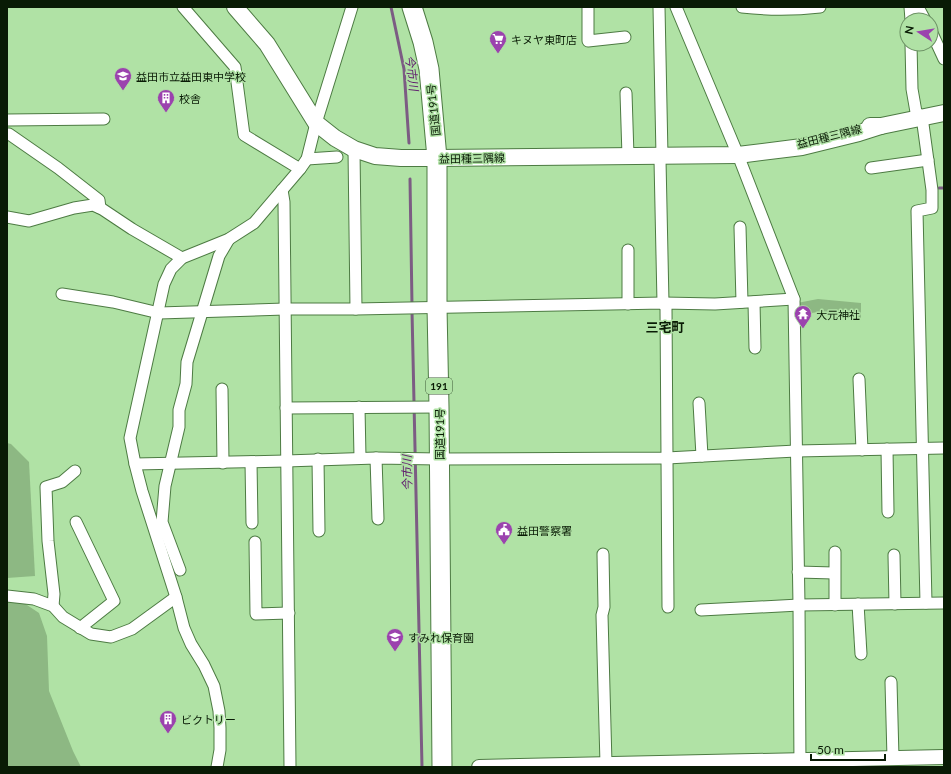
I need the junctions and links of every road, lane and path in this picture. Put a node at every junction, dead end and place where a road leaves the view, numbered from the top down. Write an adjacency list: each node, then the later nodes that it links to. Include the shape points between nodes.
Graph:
1 (183, 7): 30 (street, via 235,67 244,135)
2 (235, 7): 19 (main road, 益田種三隅線, via 267,44)
3 (352, 7): 19 (street)
4 (412, 7): 26 (highway, 国道191号 / 191, via 429,69)
5 (588, 7): 10 (street, via 588,41)
6 (659, 7): 24 (street)
7 (676, 7): 22 (street)
8 (742, 7): 9 (street)
9 (820, 7)
10 (625, 37)
11 (939, 48): 13 (street)
12 (911, 52): 16 (street, via 912,89 916,112)
13 (944, 59)
14 (626, 93): 23 (street)
15 (944, 112): 16 (main road, 益田種三隅線)
16 (922, 117): 22 (main road, 益田種三隅線, via 802,147); 28 (street)
17 (104, 119): 18 (street)
18 (7, 120)
19 (316, 123): 21 (main road, 益田種三隅線); 27 (street)
20 (9, 134): 32 (street, via 99,200)
21 (354, 149): 26 (main road, 益田種三隅線, via 375,156); 46 (street)
22 (738, 155): 24 (main road, 益田種三隅線); 39 (street)
23 (628, 156): 24 (main road, 益田種三隅線); 26 (main road, 益田種三隅線)
24 (662, 156): 42 (street, via 660,160)
25 (337, 157): 27 (street)
26 (437, 158): 44 (highway, 国道191号 / 191)
27 (307, 159): 30 (street)
28 (928, 160): 29 (street); 58 (street, via 932,208 917,211)
29 (871, 168)
30 (300, 169): 31 (street)
31 (282, 190): 35 (street, via 254,223); 45 (street)
32 (100, 208): 33 (street, via 93,205 74,208 29,221); 37 (street)
33 (7, 217)
34 (740, 227): 40 (street)
35 (229, 239): 37 (street); 47 (street, via 219,256)
36 (628, 250): 43 (street)
37 (182, 258): 48 (street, via 171,269 164,284)
38 (62, 294): 48 (street)
39 (794, 299): 41 (street); 60 (street)
40 (742, 302): 41 (street); 42 (street)
41 (754, 302): 49 (street)
42 (663, 303): 43 (street); 64 (street, via 666,308)
43 (628, 304): 44 (street)
44 (437, 307): 46 (street); 54 (highway, 国道191号 / 191)
45 (285, 309): 46 (street); 47 (street); 55 (street)
46 (356, 309)
47 (203, 312): 48 (street); 69 (street, via 187,362 186,384 179,410 179,428)
48 (159, 313): 71 (street, via 130,438)
49 (755, 348)
50 (859, 378): 59 (street)
51 (222, 389): 70 (street)
52 (699, 403): 61 (street)
53 (359, 407): 54 (street); 55 (street); 62 (street)
54 (439, 407): 66 (highway, 国道191号 / 191)
55 (286, 408): 67 (street)
56 (944, 448): 58 (street)
57 (887, 449): 58 (street); 59 (street); 73 (street)
58 (922, 449): 87 (street)
59 (862, 450): 60 (street)
60 (796, 451): 61 (street); 83 (street)
61 (702, 456): 64 (street)
62 (360, 458): 63 (street); 65 (street)
63 (376, 458): 66 (street); 74 (street)
64 (667, 458): 66 (street); 94 (street)
65 (318, 459): 67 (street); 77 (street)
66 (439, 459): 106 (highway, 国道191号 / 191)
67 (286, 461): 68 (street); 96 (street)
68 (251, 462): 70 (street); 76 (street)
69 (171, 463): 70 (street); 71 (street); 82 (street, via 165,486 162,522)
70 (223, 463)
71 (135, 464): 86 (street)
72 (75, 471): 93 (street, via 62,482 46,487)
73 (888, 512)
74 (378, 520)
75 (76, 522): 97 (street, via 114,601)
76 (252, 523)
77 (319, 530)
78 (255, 542): 96 (street, via 256,614)
79 (835, 552): 84 (street)
80 (603, 554): 103 (street)
81 (894, 554): 90 (street)
82 (180, 570)
83 (798, 572): 84 (street); 91 (street)
84 (834, 573): 92 (street)
85 (7, 596): 93 (street, via 34,599)
86 (176, 597): 97 (street, via 132,629 111,637 91,634); 104 (street, via 184,628 214,686 220,728)
87 (926, 603): 88 (street); 90 (street)
88 (944, 603)
89 (858, 604): 90 (street); 92 (street); 98 (street)
90 (895, 604)
91 (799, 605): 92 (street); 95 (street); 102 (street)
92 (835, 605)
93 (53, 606): 97 (street, via 63,617)
94 (668, 607)
95 (701, 610)
96 (289, 613): 105 (street)
97 (80, 628)
98 (861, 654)
99 (891, 682): 101 (street)
100 (944, 757): 101 (street)
101 (893, 758): 102 (street)
102 (800, 763): 103 (street)
103 (606, 764): 107 (street)
104 (217, 767)
105 (290, 767)
106 (442, 767)
107 (479, 767)

